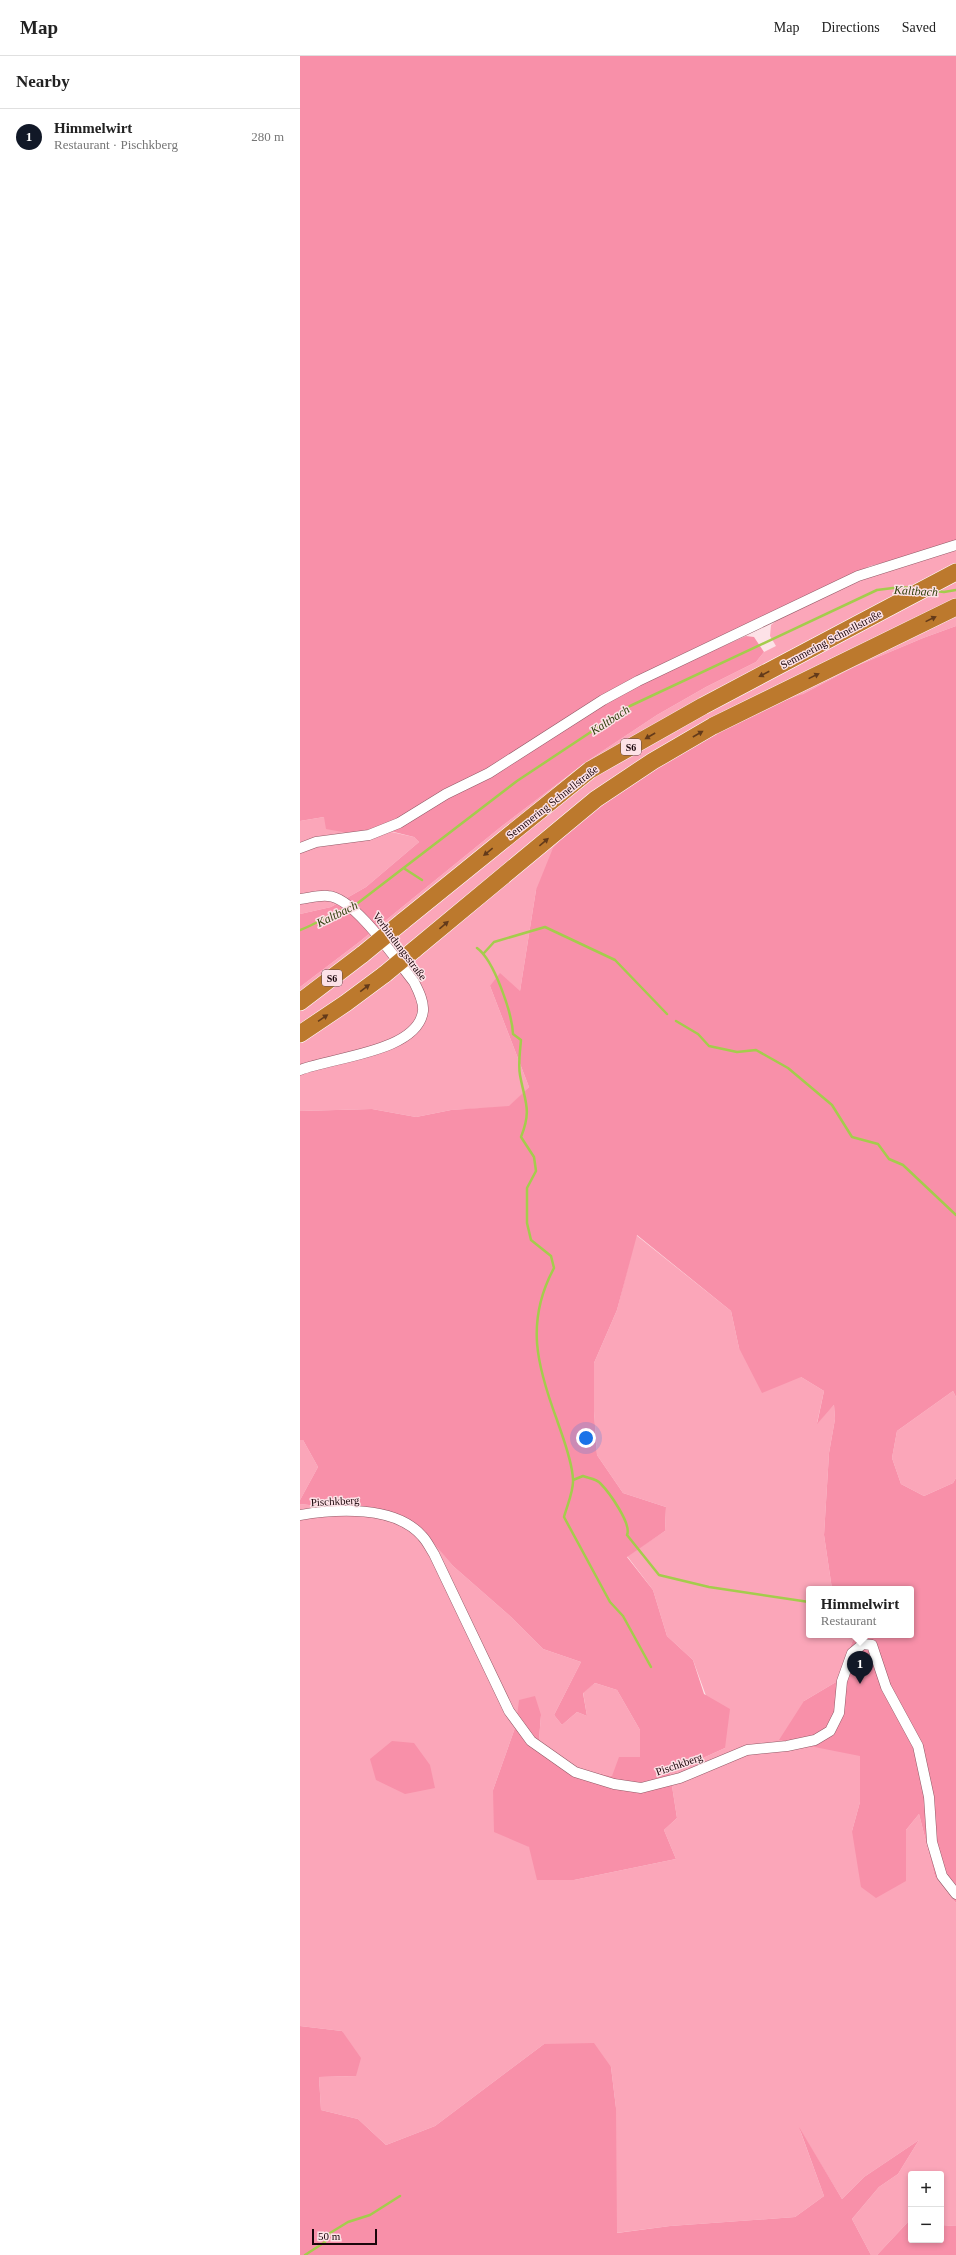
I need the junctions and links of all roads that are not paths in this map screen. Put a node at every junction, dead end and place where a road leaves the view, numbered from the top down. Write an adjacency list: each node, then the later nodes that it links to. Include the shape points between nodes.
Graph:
1 (956, 545): 4 (street, via 858,576 638,681 495,770 446,794 387,829 369,835 316,842)
2 (950, 576): 6 (highway, Semmering Schnellstraße / S6, one-way to 6, bridge, via 703,706 590,770)
3 (956, 607): 7 (highway, S6, one-way to 3, bridge, via 385,974 596,799 653,761 713,726)
4 (300, 848)
5 (300, 899): 8 (street, Verbindungsstraße, via 329,896 345,902 361,915 414,982 423,1004 419,1023 408,1035 387,1046 317,1063)
6 (300, 1002)
7 (300, 1034)
8 (300, 1070)
9 (300, 1515): 10 (street, Pischkberg, via 340,1510 364,1511 389,1516 422,1535 434,1554 509,1711 531,1741 575,1772 614,1784 641,1788 680,1778 747,1750 815,1740 830,1731 839,1713 842,1681 852,1653 863,1644 872,1645 886,1687 918,1746 928,1797 932,1842 942,1876)
10 (956, 1894)

